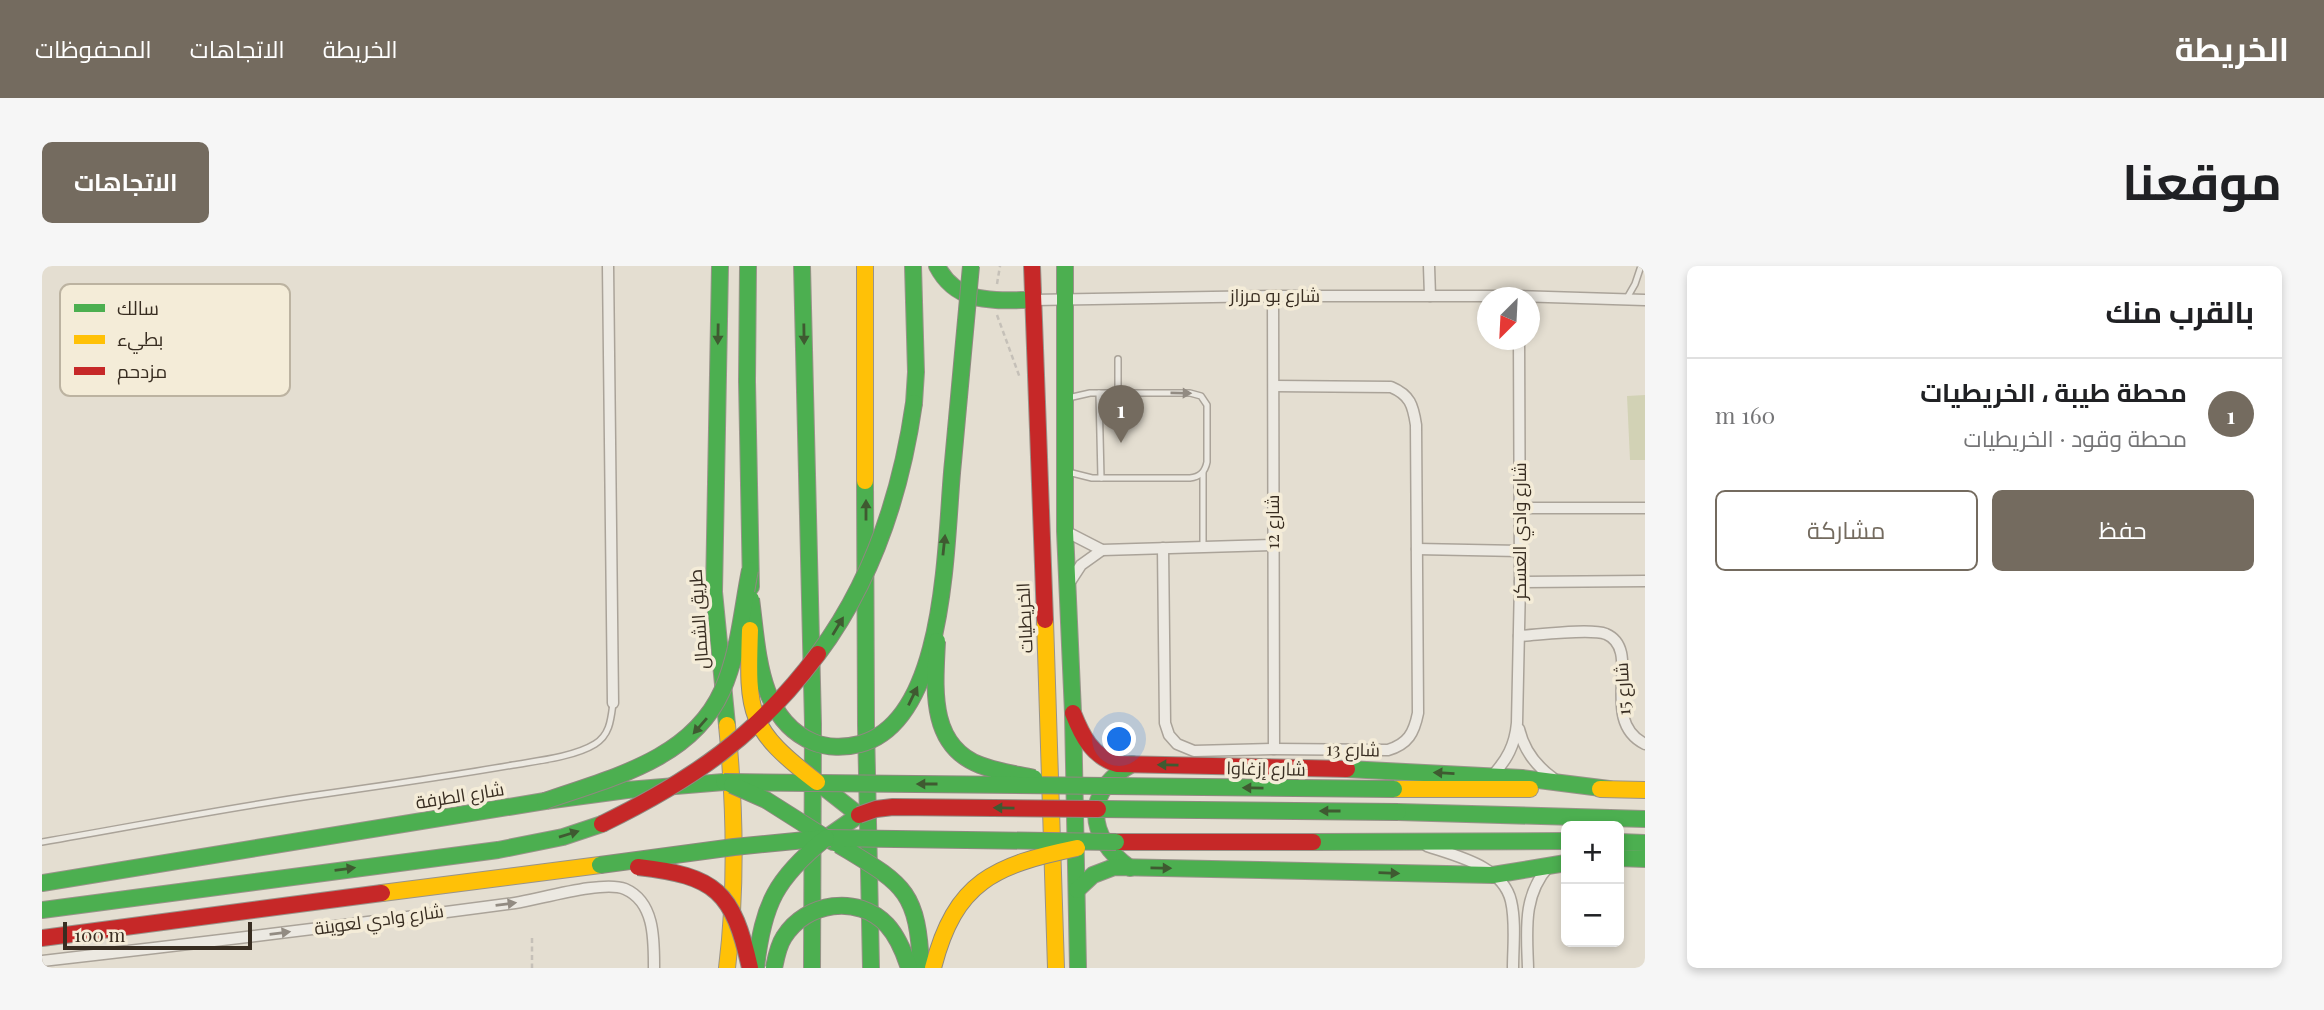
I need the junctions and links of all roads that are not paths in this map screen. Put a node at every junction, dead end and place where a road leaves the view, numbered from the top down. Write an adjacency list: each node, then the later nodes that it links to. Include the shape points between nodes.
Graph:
1 (608, 266): 46 (street)
2 (720, 266): 86 (main road, طريق الشمال, one-way to 86, via 714,592 736,868)
3 (748, 266): 39 (main road)
4 (802, 266): 90 (main road, one-way to 90, via 813,724)
5 (865, 266): 91 (main road, one-way to 5)
6 (913, 266): 80 (main road, one-way to 6, bridge, via 526,846 634,810 699,773 738,743 792,689 835,632 876,552 905,460 914,403)
7 (937, 266): 17 (main road, via 944,282 967,296)
8 (971, 266): 44 (main road, one-way to 8, bridge)
9 (1032, 266): 17 (main road, الخريطيات)
10 (1065, 266): 18 (main road)
11 (1429, 266): 14 (street)
12 (1641, 266): 20 (lane)
13 (1273, 296): 14 (street, شارع بو مرزاز); 18 (street, شارع بو مرزاز); 23 (street, شارع 12)
14 (1430, 296): 15 (street, شارع بو مرزاز)
15 (1477, 297)
16 (1540, 298): 20 (street, شارع بو مرزاز)
17 (1033, 300): 18 (street, شارع بو مرزاز); 95 (main road, الخريطيات, via 1053,774)
18 (1065, 300): 26 (main road)
19 (1645, 300): 20 (street, شارع بو مرزاز)
20 (1626, 301)
21 (1519, 350): 30 (street, شارع وادي العسكر)
22 (1118, 359): 25 (lane)
23 (1274, 387): 33 (street, شارع 12); 36 (street, شارع 13, via 1381,386 1405,394 1414,408 1416,425)
24 (1099, 393): 25 (lane); 26 (lane); 29 (lane)
25 (1118, 393): 28 (lane, one-way to 28, via 1201,396 1207,405)
26 (1065, 399): 27 (main road)
27 (1067, 472): 29 (lane); 32 (main road)
28 (1203, 473): 29 (lane, via 1190,478); 34 (lane)
29 (1101, 478)
30 (1520, 508): 31 (street); 38 (street, شارع وادي العسكر)
31 (1645, 508)
32 (1065, 531): 37 (street); 42 (main road)
33 (1273, 545): 34 (street); 50 (street, شارع 12)
34 (1203, 546): 35 (street)
35 (1163, 548): 37 (street); 50 (street, شارع 13, via 1164,723 1169,735 1182,748 1194,751)
36 (1417, 548): 38 (street); 50 (street, شارع 13, via 1418,713 1408,740 1388,750)
37 (1102, 550): 42 (street, via 1081,565)
38 (1520, 551): 41 (street, شارع وادي العسكر)
39 (750, 570): 43 (main road, bridge); 60 (main road, one-way to 60, bridge, via 724,685 701,726 652,761)
40 (1645, 581): 41 (street)
41 (1520, 582): 45 (street, شارع وادي العسكر)
42 (1068, 586): 47 (main road)
43 (751, 599): 44 (main road, one-way to 44, bridge, via 772,707 785,725 805,740 836,747 874,739 904,714 923,673); 55 (main road, bridge, via 748,674 753,714 772,746)
44 (938, 613): 57 (main road, bridge, via 936,704 949,744 977,764)
45 (1519, 636): 48 (street, شارع وادي العسكر); 49 (street, شارع 15, via 1597,632 1612,638 1621,653 1622,718 1631,734)
46 (613, 703): 67 (lane, via 605,736 594,745 549,758)
47 (1073, 713): 51 (main road, via 1099,757); 79 (main road)
48 (1517, 723): 52 (street, شارع وادي العسكر, via 1513,746); 53 (street, شارع وادي العسكر, via 1527,750)
49 (1645, 744)
50 (1274, 748)
51 (1132, 764): 52 (main road, one-way to 51); 76 (main road, via 1104,785 1098,814 1099,831 1108,850)
52 (1492, 776): 53 (main road)
53 (1557, 781): 58 (main road)
54 (724, 782): 55 (main road, شارع الطرفة, bridge); 60 (main road, شارع الطرفة, bridge); 63 (main road, bridge, via 766,800)
55 (817, 782): 56 (main road, شارع الطرفة, bridge); 61 (main road)
56 (887, 784): 57 (main road, شارع إزغاوا, one-way to 56, bridge)
57 (1069, 785): 58 (main road, شارع إزغاوا, one-way to 57, bridge)
58 (1609, 789): 59 (main road, شارع إزغاوا)
59 (1645, 790)
60 (545, 801): 78 (main road, شارع الطرفة)
61 (859, 815): 62 (main road, one-way to 61, bridge, via 893,807); 63 (main road); 64 (main road, bridge, via 892,833)
62 (1645, 819)
63 (826, 838): 64 (main road, bridge); 74 (main road, bridge); 88 (main road, bridge, via 794,865 770,898); 93 (main road, bridge, via 890,878 910,898 920,928)
64 (935, 840): 68 (main road, bridge)
65 (1403, 840): 66 (main road); 68 (main road); 77 (street, via 1457,856)
66 (1561, 841)
67 (42, 842)
68 (1116, 842): 94 (main road, bridge, via 1037,857 985,878 953,914)
69 (1624, 842): 70 (main road)
70 (1645, 844)
71 (1624, 858): 72 (main road)
72 (1645, 859)
73 (1561, 864): 75 (main road)
74 (600, 865): 82 (main road); 87 (main road, bridge, via 682,872 706,882 734,912)
75 (1549, 866): 77 (main road); 81 (street, via 1531,893)
76 (1130, 868): 77 (main road, one-way to 77); 79 (main road, via 1097,872)
77 (1493, 875): 83 (street, via 1511,900)
78 (42, 883)
79 (1077, 890): 96 (main road)
80 (42, 910)
81 (1527, 937): 83 (lane); 98 (street)
82 (42, 938)
83 (1513, 938): 97 (street)
84 (42, 961): 85 (street, شارع وادي لعوينة, one-way to 85, via 618,887 634,894 645,907 654,938)
85 (654, 968)
86 (727, 968)
87 (750, 968)
88 (755, 968)
89 (774, 968): 92 (main road, bridge, via 782,942 797,921 816,910 842,904 866,909 883,920 898,939)
90 (812, 968)
91 (871, 968)
92 (909, 968)
93 (921, 968)
94 (933, 968)
95 (1056, 968)
96 (1079, 968)
97 (1513, 968)
98 (1528, 968)

